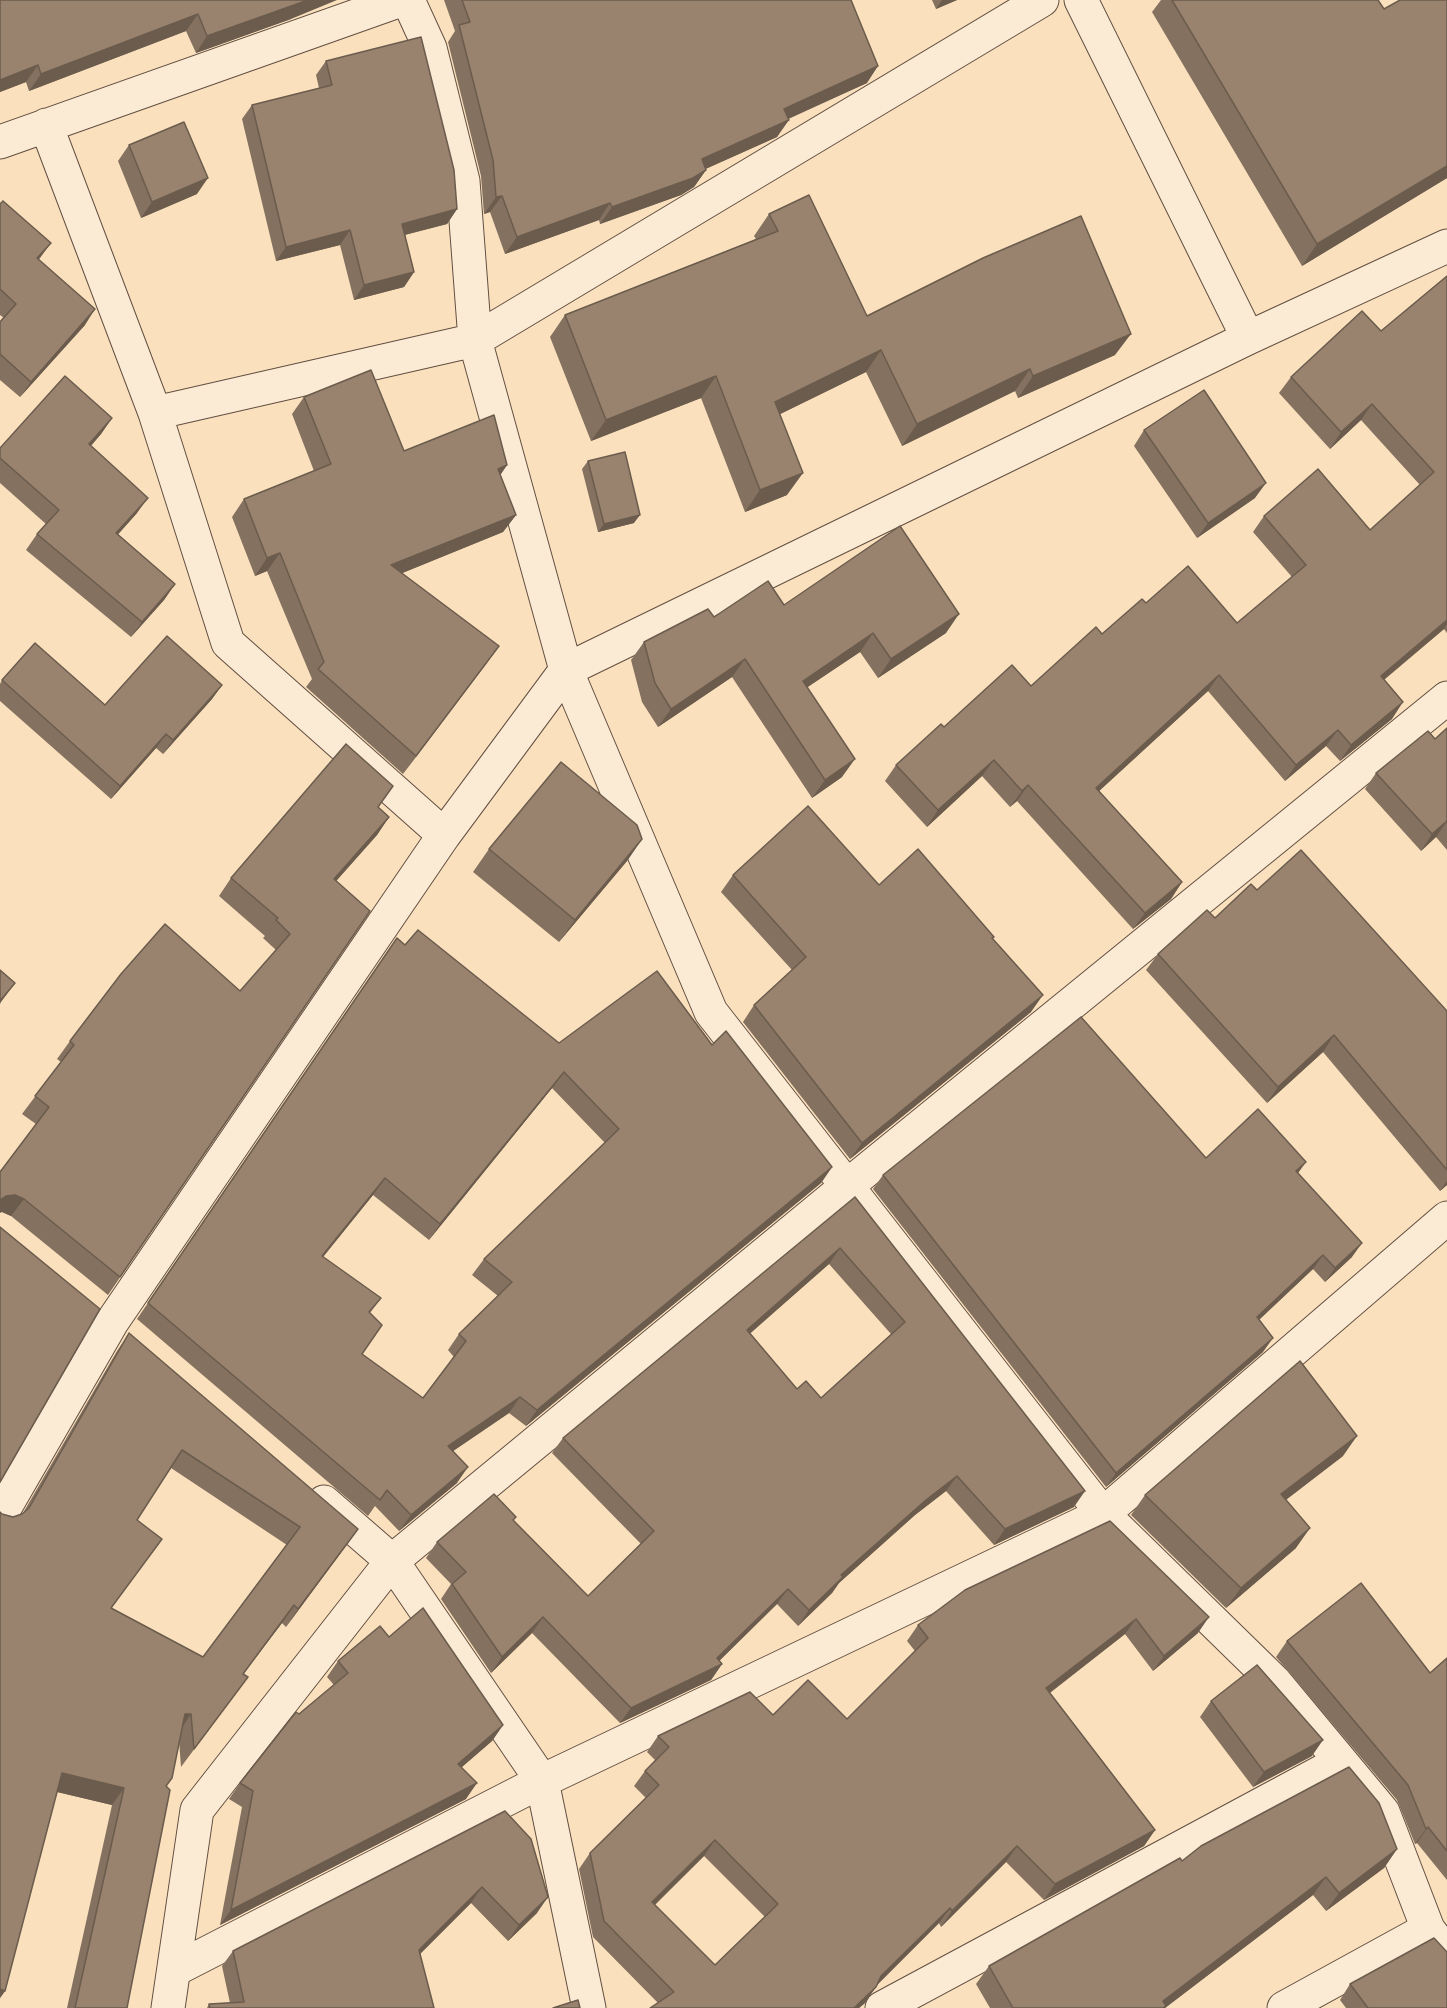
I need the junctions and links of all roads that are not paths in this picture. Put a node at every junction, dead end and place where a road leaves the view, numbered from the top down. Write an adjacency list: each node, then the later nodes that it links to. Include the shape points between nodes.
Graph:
1 (400, 0): 5 (street)
2 (408, 0): 9 (street, via 430,48 463,181)
3 (1042, 0): 9 (street)
4 (1081, 0): 8 (street)
5 (46, 125): 6 (street); 10 (street)
6 (0, 142)
7 (1447, 246): 8 (street)
8 (1248, 338): 11 (street)
9 (475, 340): 10 (street); 11 (street)
10 (155, 413): 13 (street, via 228,643)
11 (566, 670): 13 (street); 14 (street, via 711,1012)
12 (1447, 698): 14 (street)
13 (444, 835): 16 (street)
14 (847, 1186): 19 (street); 21 (street)
15 (1447, 1218): 19 (street)
16 (102, 1314): 17 (street); 20 (street)
17 (139, 1345)
18 (302, 1484): 21 (street)
19 (1103, 1514): 22 (street, via 1275,1682); 23 (street)
20 (0, 1516)
21 (392, 1561): 23 (street); 25 (street, via 197,1810)
22 (1340, 1762): 24 (street, via 1383,1812); 28 (street)
23 (542, 1782): 25 (street); 27 (street)
24 (1437, 1942): 29 (street)
25 (174, 1970): 26 (street)
26 (168, 2008)
27 (589, 2008)
28 (882, 2008)
29 (1284, 2008)

